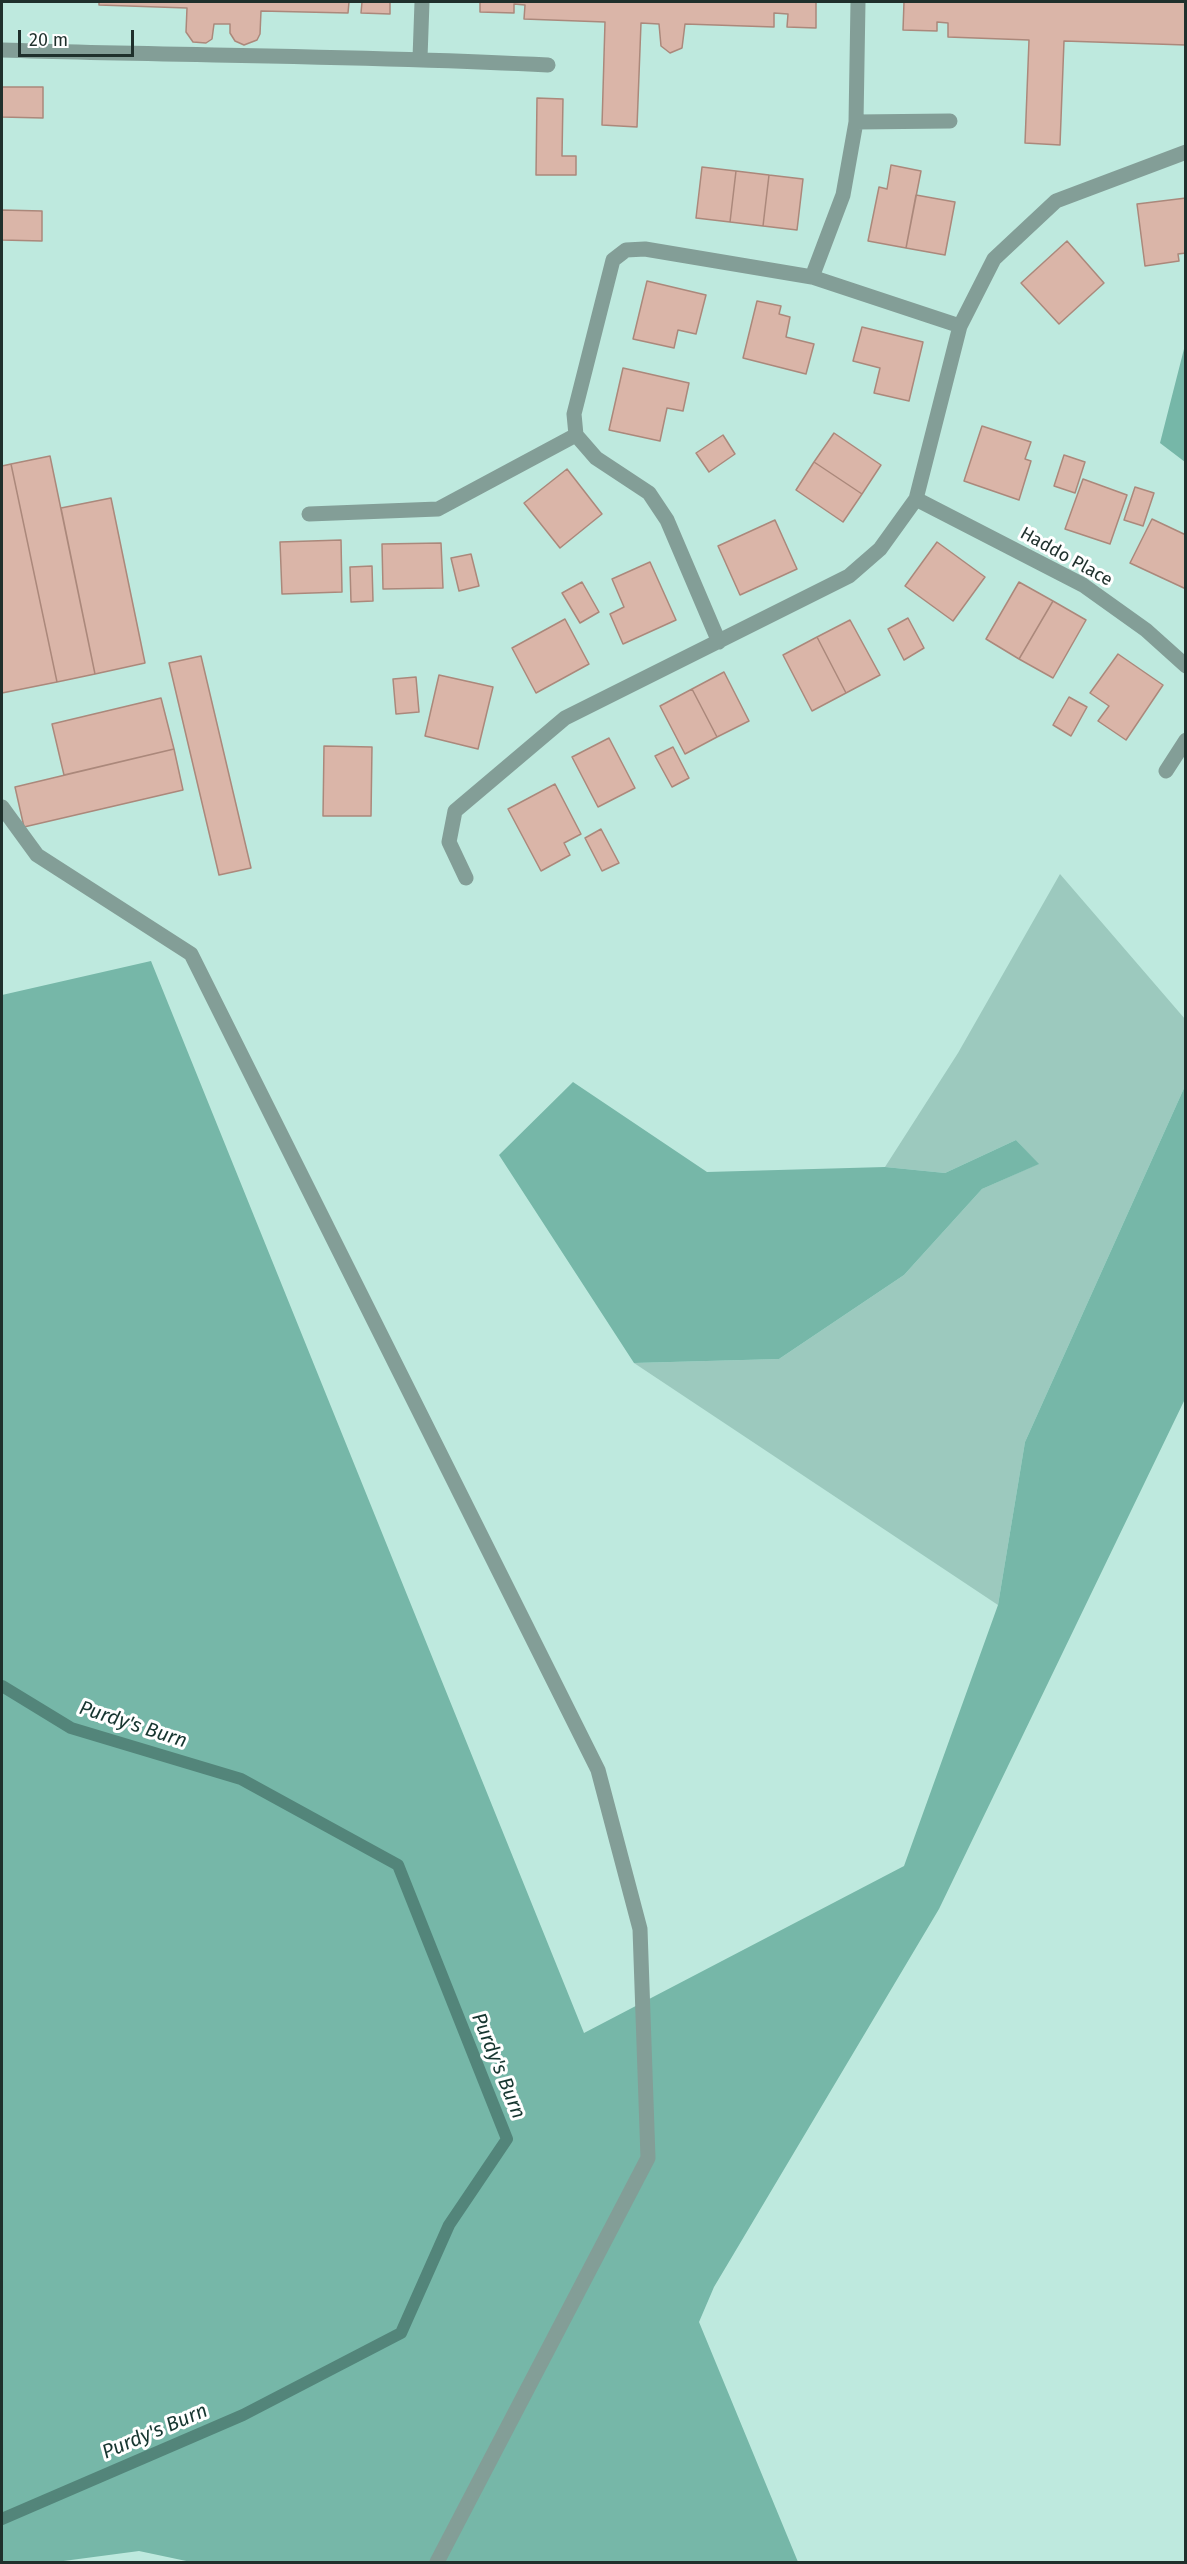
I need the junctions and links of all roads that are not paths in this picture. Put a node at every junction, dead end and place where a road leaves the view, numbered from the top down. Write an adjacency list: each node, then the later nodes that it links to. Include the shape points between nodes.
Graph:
1 (422, 2): 4 (street)
2 (858, 2): 7 (street)
3 (2, 50): 4 (street)
4 (420, 58): 5 (street)
5 (548, 65)
6 (950, 121): 7 (street)
7 (856, 122): 9 (street, via 843,195)
8 (1185, 152): 10 (street, via 1056,201 994,259)
9 (812, 277): 10 (street); 11 (street, via 645,249 626,250 613,260 574,414)
10 (960, 326): 12 (street)
11 (576, 435): 13 (street, via 438,509); 14 (street, via 596,458 649,493 667,520)
12 (916, 499): 14 (street, via 880,549 849,576); 15 (street, Haddo Place, via 1083,585 1146,630)
13 (309, 514)
14 (719, 642): 19 (street, via 566,718 455,811 449,842)
15 (1185, 666)
16 (1185, 740): 17 (street)
17 (1166, 771)
18 (2, 807): 20 (street, via 37,855 191,954 598,1770 640,1929 648,2158)
19 (466, 878)
20 (437, 2562)

